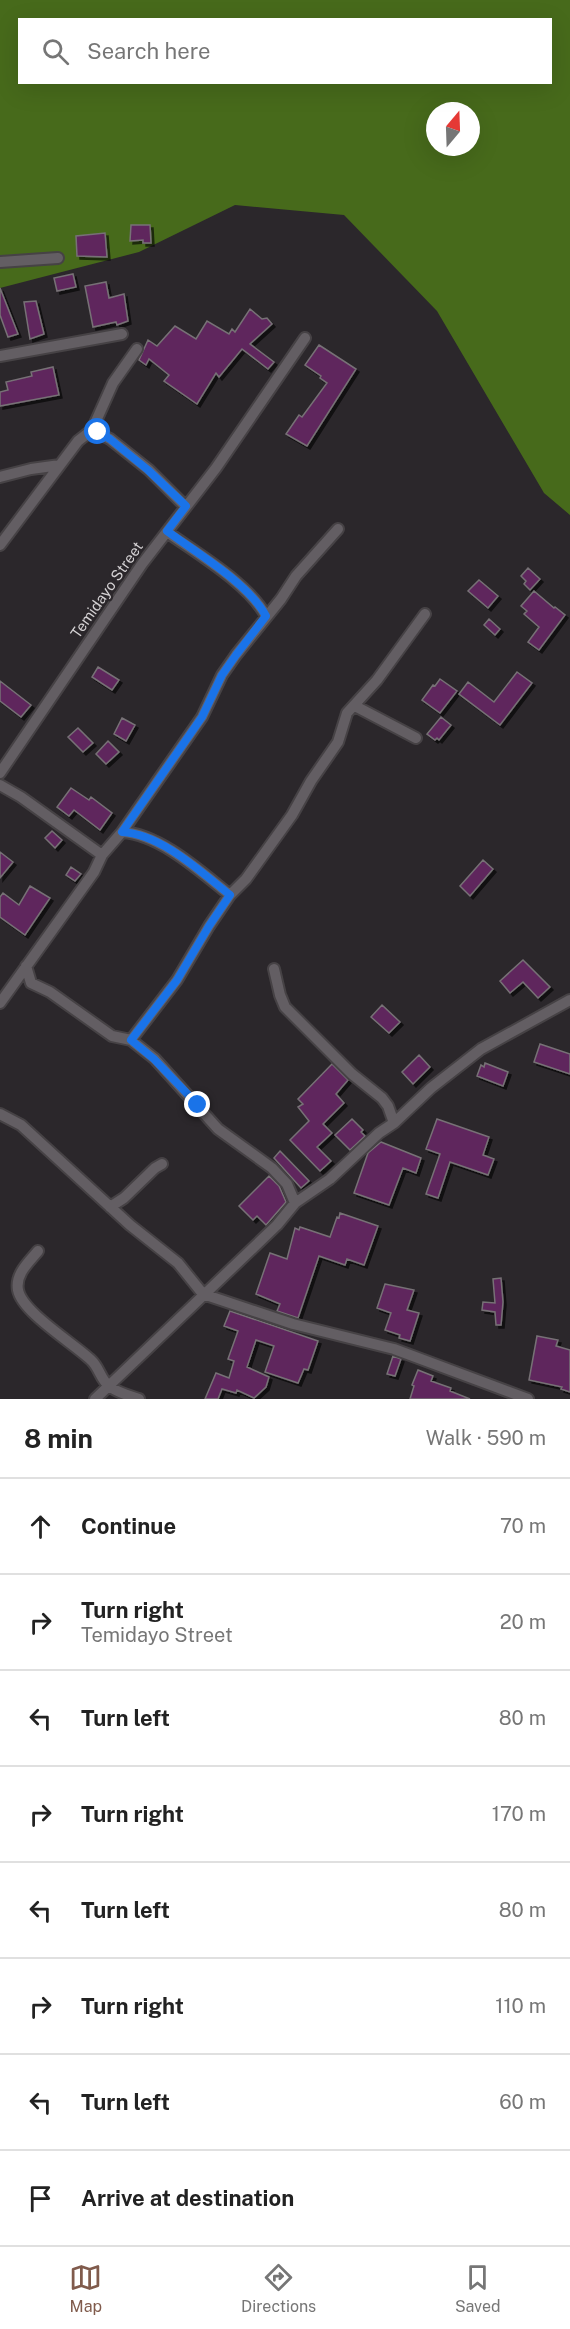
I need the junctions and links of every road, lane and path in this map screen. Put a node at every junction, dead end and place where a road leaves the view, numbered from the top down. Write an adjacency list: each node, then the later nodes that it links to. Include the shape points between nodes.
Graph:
1 (58, 258): 2 (street)
2 (0, 262)
3 (122, 334): 6 (street)
4 (305, 338): 10 (street, Temidayo Street)
5 (137, 349): 7 (street, via 113,382)
6 (0, 356)
7 (92, 430): 8 (street); 10 (street, via 110,439)
8 (60, 465): 9 (street); 13 (street)
9 (0, 477)
10 (186, 506): 12 (street, Temidayo Street)
11 (338, 529): 15 (street)
12 (167, 531): 15 (street, via 246,590); 18 (street, Temidayo Street)
13 (0, 545)
14 (425, 614): 16 (street)
15 (266, 616): 20 (street, via 231,662 202,717)
16 (355, 706): 17 (street); 22 (street, via 347,714 338,742 292,815)
17 (416, 738)
18 (0, 773)
19 (0, 786): 21 (street)
20 (122, 832): 21 (street); 22 (street, via 145,835)
21 (102, 855): 23 (street)
22 (230, 895): 29 (street, via 177,980)
23 (26, 966): 25 (street); 26 (street)
24 (274, 969): 31 (street, via 285,1007 352,1074 382,1098)
25 (31, 983): 26 (street); 29 (street, via 112,1036)
26 (8, 991): 28 (street)
27 (570, 1000): 31 (street, via 481,1049)
28 (0, 1003)
29 (131, 1040): 33 (street, via 154,1059 218,1129 272,1168 287,1184)
30 (0, 1113): 34 (street, via 21,1125)
31 (394, 1123): 33 (street)
32 (162, 1164): 34 (street)
33 (296, 1203): 36 (street)
34 (110, 1207): 36 (street, via 178,1263)
35 (38, 1251): 37 (street, via 22,1270 18,1293 40,1320 95,1363)
36 (203, 1294): 37 (street); 40 (street, via 293,1324 394,1349)
37 (109, 1386): 38 (street); 39 (street)
38 (95, 1399)
39 (138, 1399)
40 (528, 1399)

